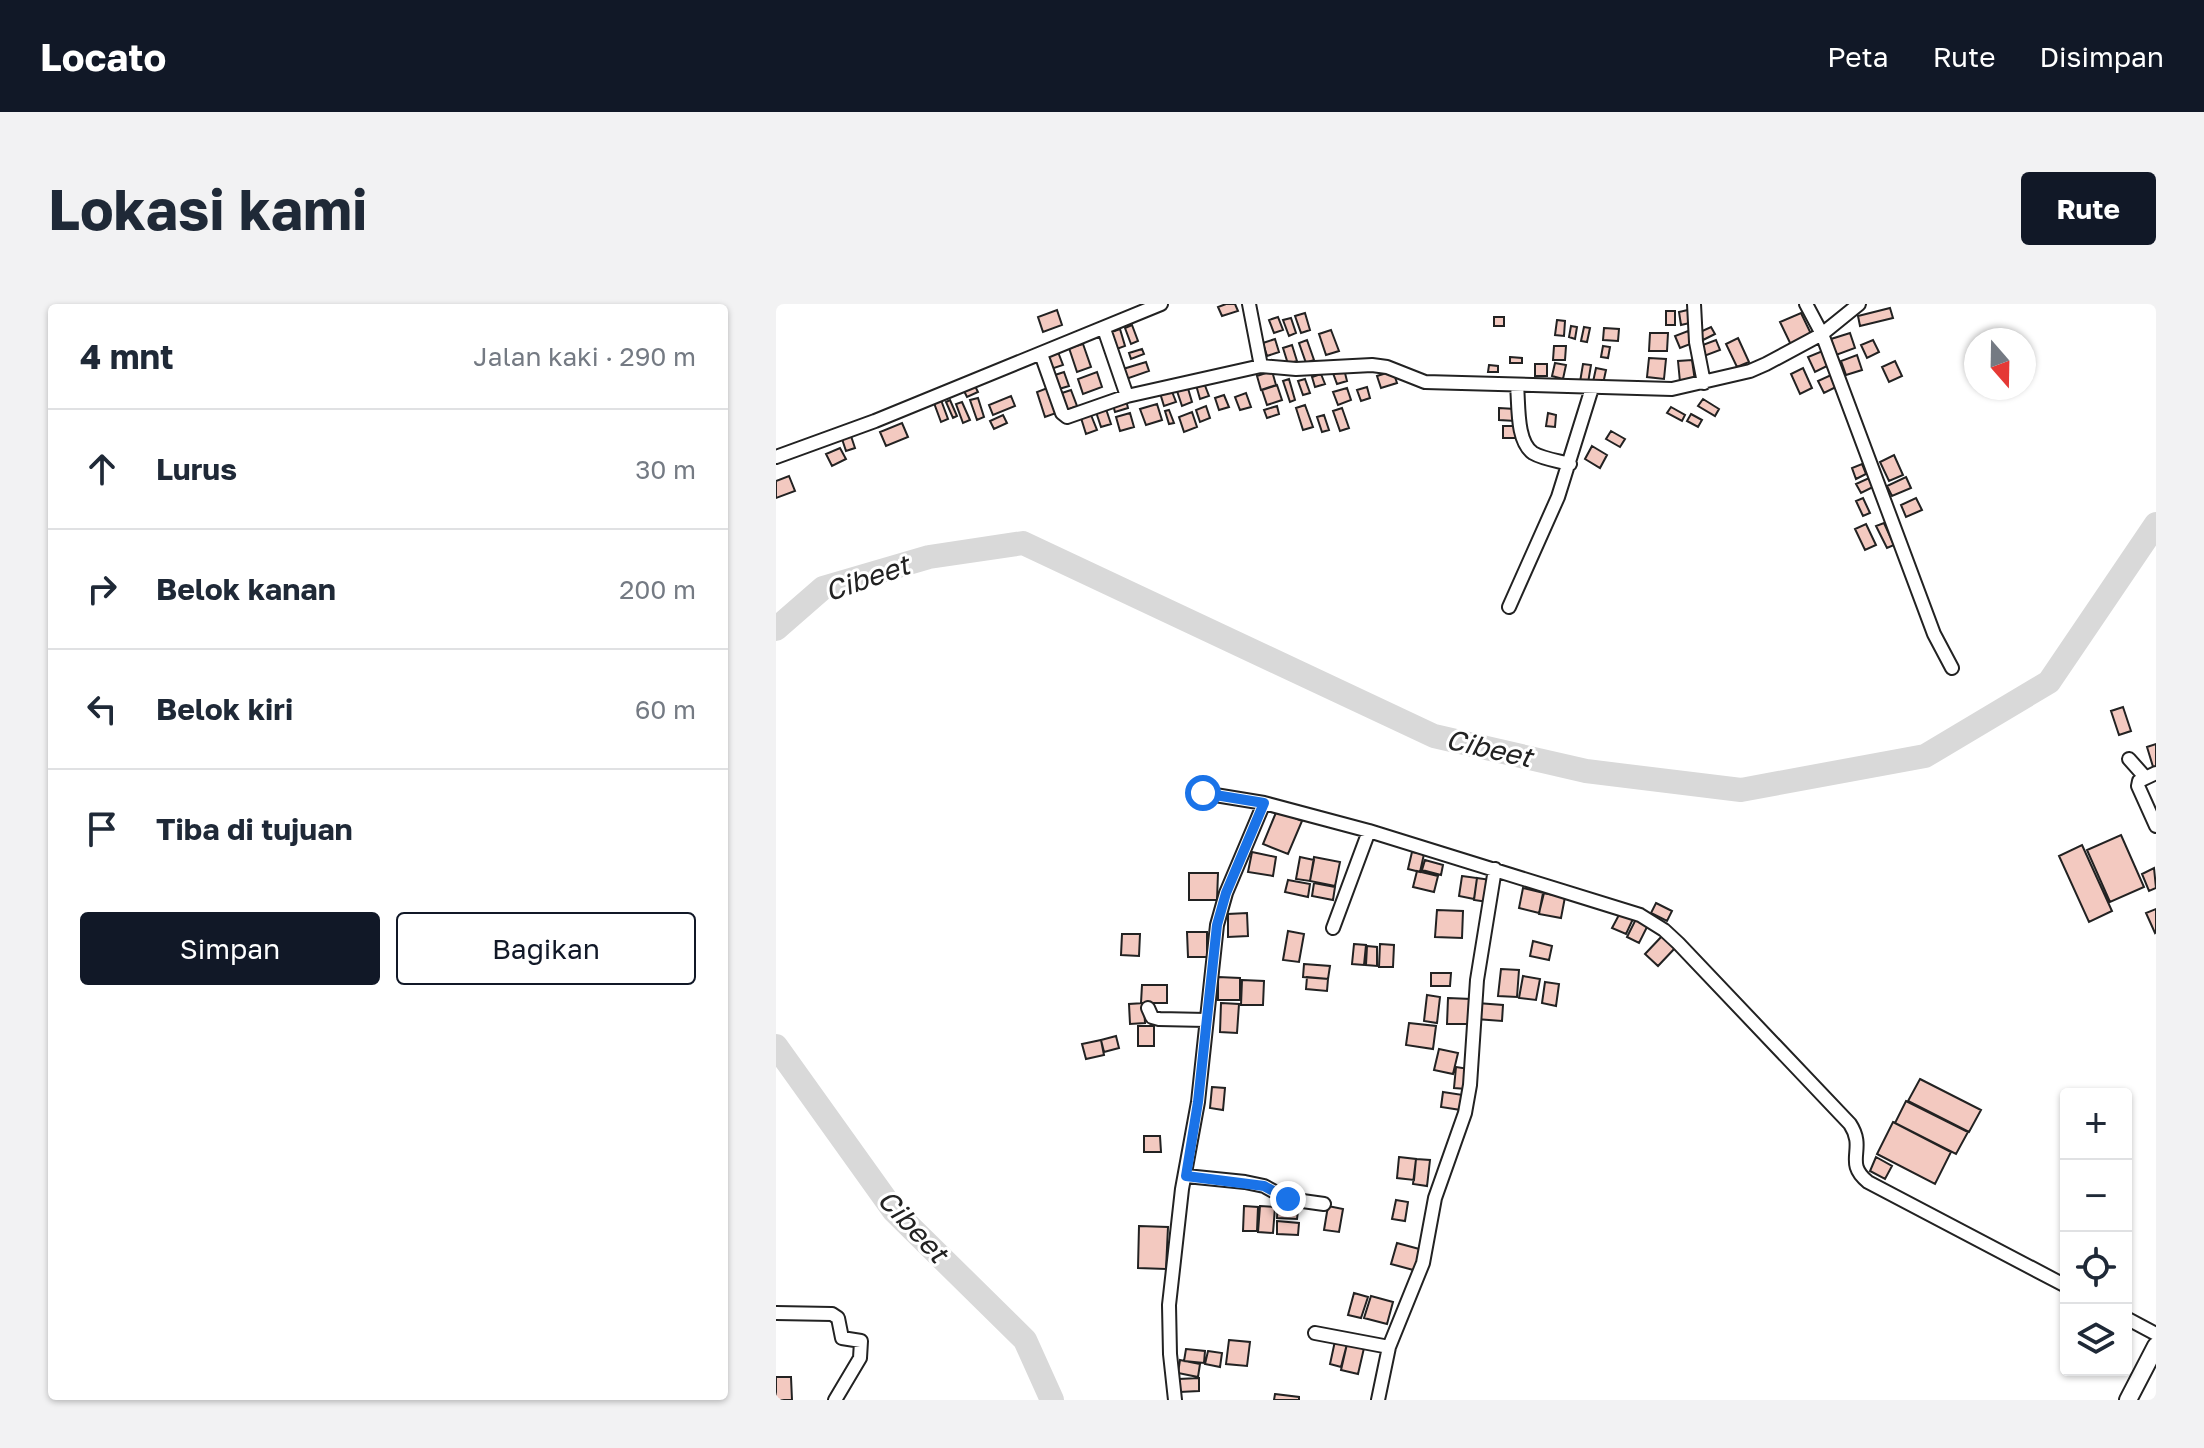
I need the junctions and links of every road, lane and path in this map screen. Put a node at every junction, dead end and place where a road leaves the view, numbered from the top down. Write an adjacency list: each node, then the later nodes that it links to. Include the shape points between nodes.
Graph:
1 (1161, 304): 6 (street)
2 (1249, 304): 9 (street)
3 (1694, 304): 10 (street)
4 (1806, 304): 7 (street)
5 (1859, 304): 7 (street)
6 (1104, 329): 8 (street); 13 (street)
7 (1822, 334): 10 (street, via 1750,371); 17 (street, via 1924,609)
8 (1041, 354): 13 (street, via 1063,416); 14 (street)
9 (1261, 366): 11 (street, via 1372,365 1425,382); 13 (street)
10 (1704, 383): 12 (street, via 1672,389)
11 (1517, 386): 12 (street); 15 (street, via 1527,447)
12 (1592, 388): 15 (street)
13 (1127, 396)
14 (776, 457)
15 (1570, 464): 16 (street)
16 (1509, 607)
17 (1952, 668)
18 (2129, 759): 19 (street)
19 (2150, 775): 22 (street, via 2139,781 2138,789)
20 (1203, 793): 21 (street)
21 (1264, 803): 23 (street); 27 (street, via 1217,925)
22 (2156, 826)
23 (1369, 831): 24 (street); 25 (street)
24 (1495, 869): 30 (street, via 1640,915 1664,930 1850,1124 1858,1141 1859,1175); 36 (street, via 1477,980 1465,1113 1435,1198 1423,1263)
25 (1333, 928)
26 (1148, 1008): 27 (street, via 1159,1019)
27 (1206, 1020): 28 (street)
28 (1186, 1176): 29 (street, via 1245,1182 1288,1199); 38 (street, via 1169,1305)
29 (1324, 1204)
30 (2060, 1283)
31 (776, 1313): 37 (street, via 832,1314 842,1338 861,1341 860,1358)
32 (2132, 1321): 34 (street)
33 (1315, 1333): 36 (street)
34 (2156, 1334)
35 (2156, 1346): 40 (street)
36 (1389, 1347): 39 (street)
37 (835, 1400)
38 (1175, 1400)
39 (1378, 1400)
40 (2128, 1400)

